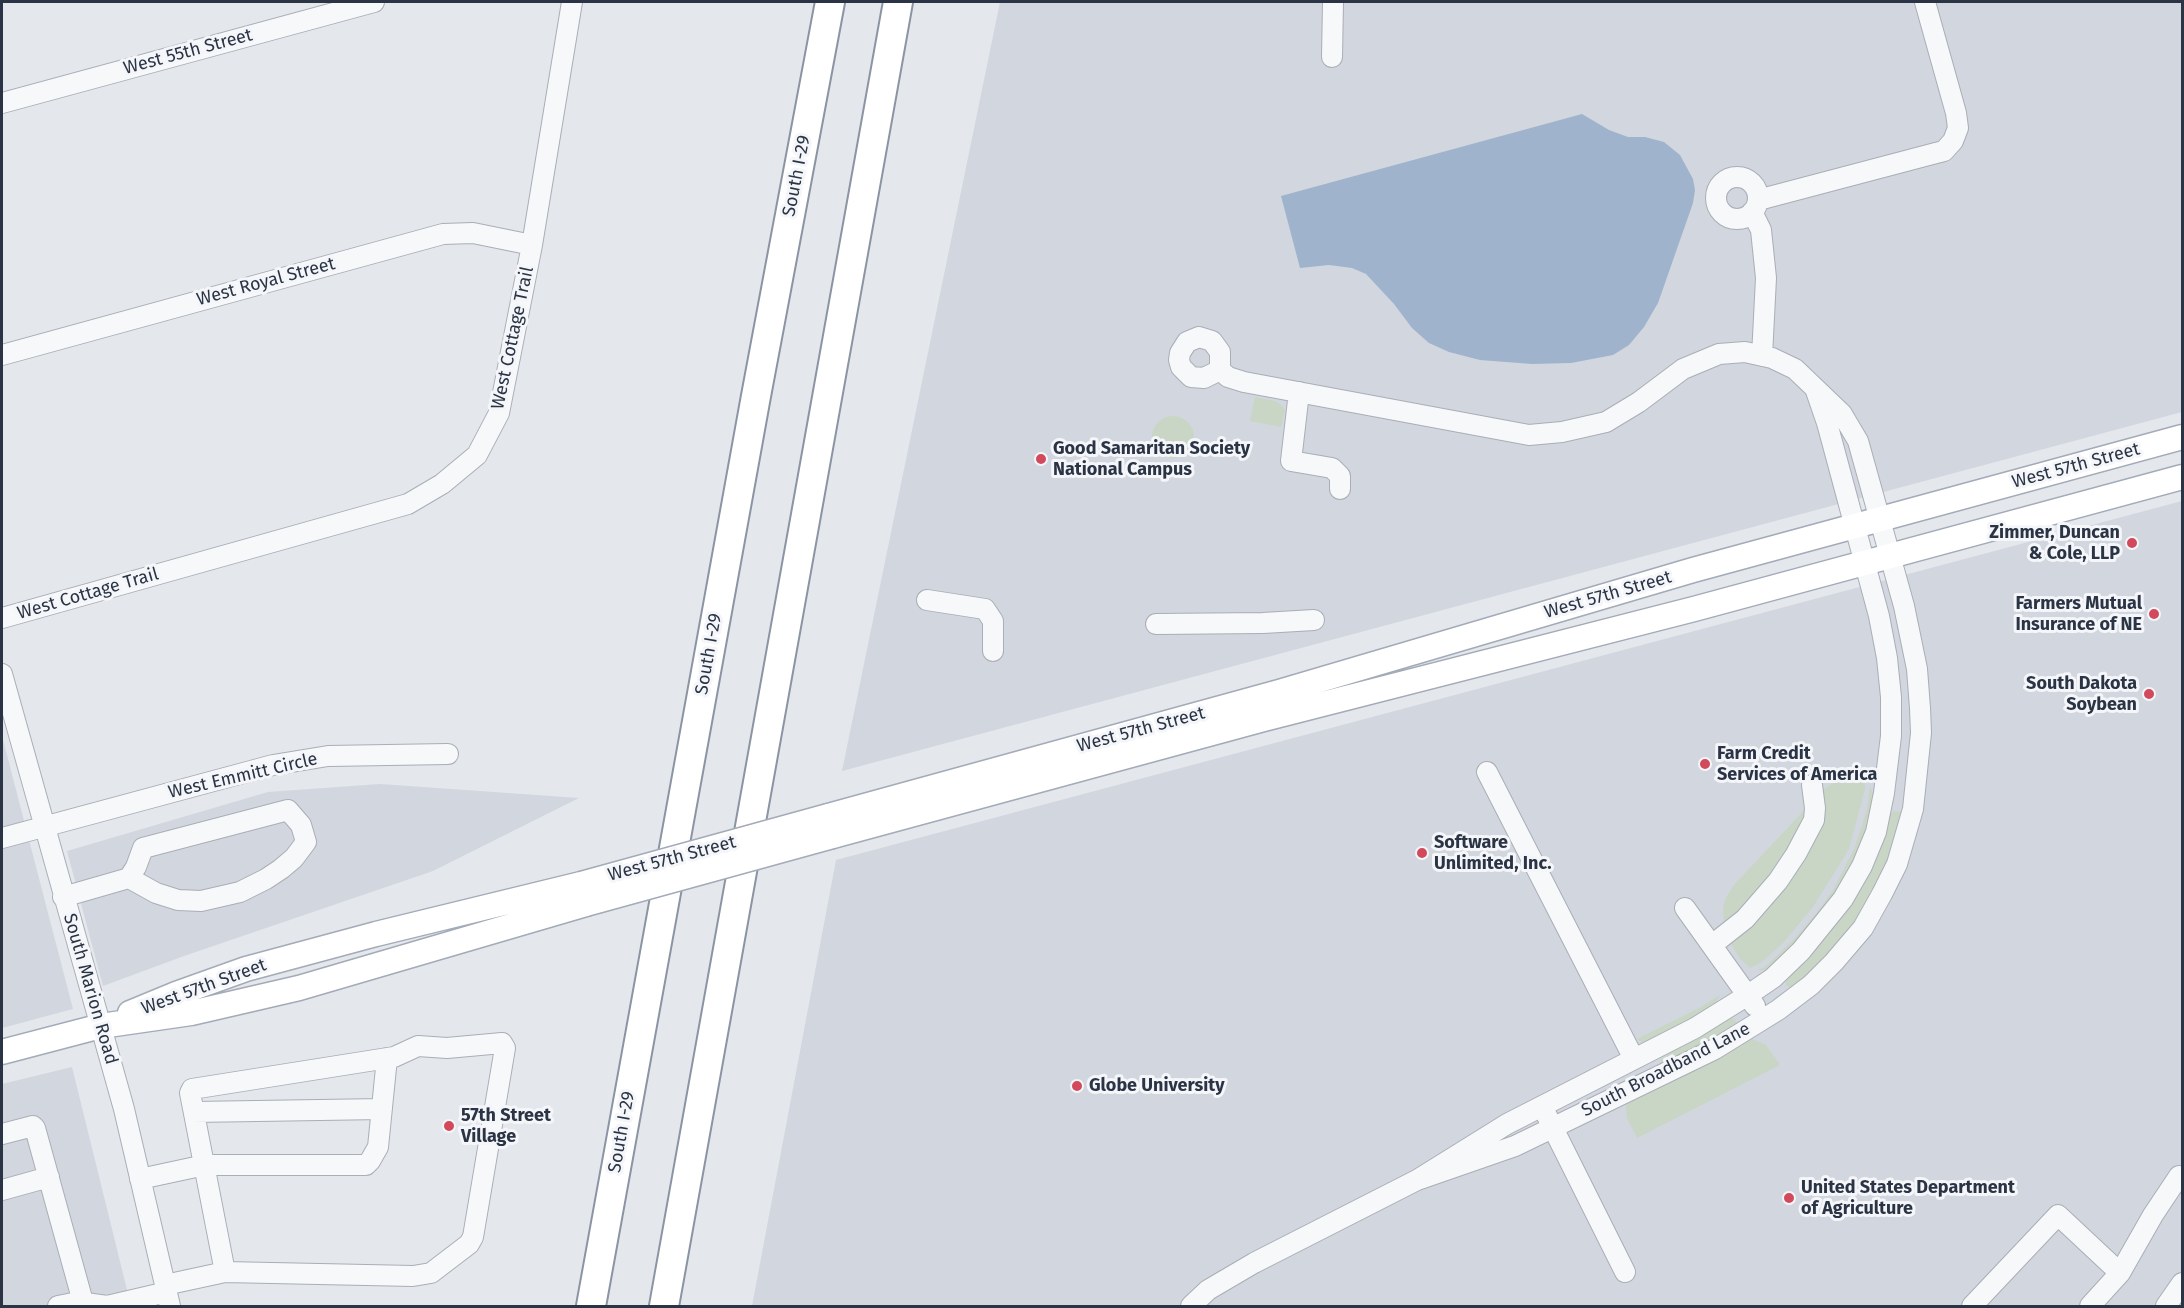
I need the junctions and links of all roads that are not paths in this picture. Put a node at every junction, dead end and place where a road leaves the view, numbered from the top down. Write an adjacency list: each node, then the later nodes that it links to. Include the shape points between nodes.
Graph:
1 (374, 2): 8 (street, West 55th Street)
2 (572, 2): 9 (street, West Cottage Trail)
3 (830, 2): 62 (highway, South I-29)
4 (898, 2): 63 (highway)
5 (1333, 2): 7 (street)
6 (1925, 2): 11 (street, via 1956,113 1958,128 1953,141 1944,151 1755,206 1766,278)
7 (1332, 57)
8 (2, 103)
9 (532, 245): 10 (street, West Royal Street, via 473,233 443,234); 23 (street, West Cottage Trail, via 499,413 477,455 442,484 408,504)
10 (2, 355)
11 (1762, 356): 13 (street, South Broadband Lane, via 1795,369); 14 (street, South Broadband Lane, via 1719,354 1701,360 1606,422 1528,435)
12 (1220, 370): 14 (street, South Broadband Lane, via 1244,382)
13 (1815, 388): 18 (street, South Broadband Lane, via 1842,414 1858,441); 19 (street, South Broadband Lane)
14 (1299, 392): 17 (street, via 1291,461 1332,468 1340,476)
15 (2182, 437): 18 (main road, West 57th Street)
16 (2182, 477): 20 (main road, West 57th Street)
17 (1340, 489)
18 (1880, 520): 19 (main road, West 57th Street); 20 (street, South Broadband Lane)
19 (1855, 526): 21 (street, South Broadband Lane); 31 (main road, West 57th Street, via 1682,573)
20 (1891, 556): 21 (main road, West 57th Street); 39 (street, South Broadband Lane, via 1914,650 1920,708 1913,809 1897,864 1863,927 1811,985)
21 (1865, 563): 31 (main road, West 57th Street); 38 (street, South Broadband Lane, via 1881,626 1891,698 1891,736 1876,832 1862,866 1822,926 1773,978)
22 (927, 600): 26 (street, via 985,609 993,621)
23 (2, 618)
24 (1314, 620): 25 (street)
25 (1156, 624)
26 (993, 651)
27 (3, 683): 32 (street, South Marion Road)
28 (448, 754): 32 (street, West Emmitt Circle, via 328,756 291,762)
29 (1486, 772): 43 (street)
30 (1812, 785): 37 (street, via 1814,820 1796,854 1745,919)
31 (831, 826): 40 (main road, West 57th Street, bridge, via 584,894 376,934 246,969 176,993)
32 (43, 827): 33 (street, West Emmitt Circle); 35 (street, South Marion Road)
33 (2, 838)
34 (129, 878): 34 (street, via 156,893 178,900 201,901 240,892 266,879 294,858 306,842 301,825 288,810 143,848); 35 (street)
35 (63, 897): 40 (street, South Marion Road)
36 (1685, 908): 37 (street)
37 (1712, 945): 38 (street)
38 (1748, 995): 39 (street); 43 (street, South Broadband Lane)
39 (1764, 1019): 47 (street, South Broadband Lane, via 1715,1049)
40 (101, 1026): 41 (main road, West 57th Street); 52 (street, South Marion Road)
41 (2, 1052)
42 (387, 1058): 45 (street); 46 (street, via 196,1088 190,1093); 55 (street, via 418,1046 447,1048 497,1042 505,1048 475,1228 469,1244 431,1273 422,1275)
43 (1634, 1059): 44 (street, South Broadband Lane)
44 (1541, 1106): 47 (street); 53 (street, South Broadband Lane)
45 (382, 1109): 46 (street); 49 (street, via 378,1147 366,1165)
46 (194, 1112): 49 (street)
47 (1552, 1128): 53 (street, South Broadband Lane, via 1515,1146); 56 (street)
48 (2, 1134): 50 (street, via 33,1126)
49 (205, 1165): 52 (street); 55 (street)
50 (49, 1177): 54 (street); 60 (street)
51 (2182, 1178): 57 (street, via 2179,1176 2153,1215)
52 (140, 1179): 59 (street, South Marion Road)
53 (1417, 1180): 64 (street, South Broadband Lane, via 1254,1263 1208,1290)
54 (2, 1190)
55 (225, 1272): 59 (street)
56 (1625, 1272)
57 (2120, 1273): 65 (street, via 2058,1215); 66 (street)
58 (2182, 1283): 67 (street)
59 (167, 1295): 60 (street, via 107,1306)
60 (83, 1302): 61 (street)
61 (58, 1306)
62 (591, 1306)
63 (664, 1306)
64 (1191, 1306)
65 (1972, 1306)
66 (2090, 1306)
67 (2166, 1306)

